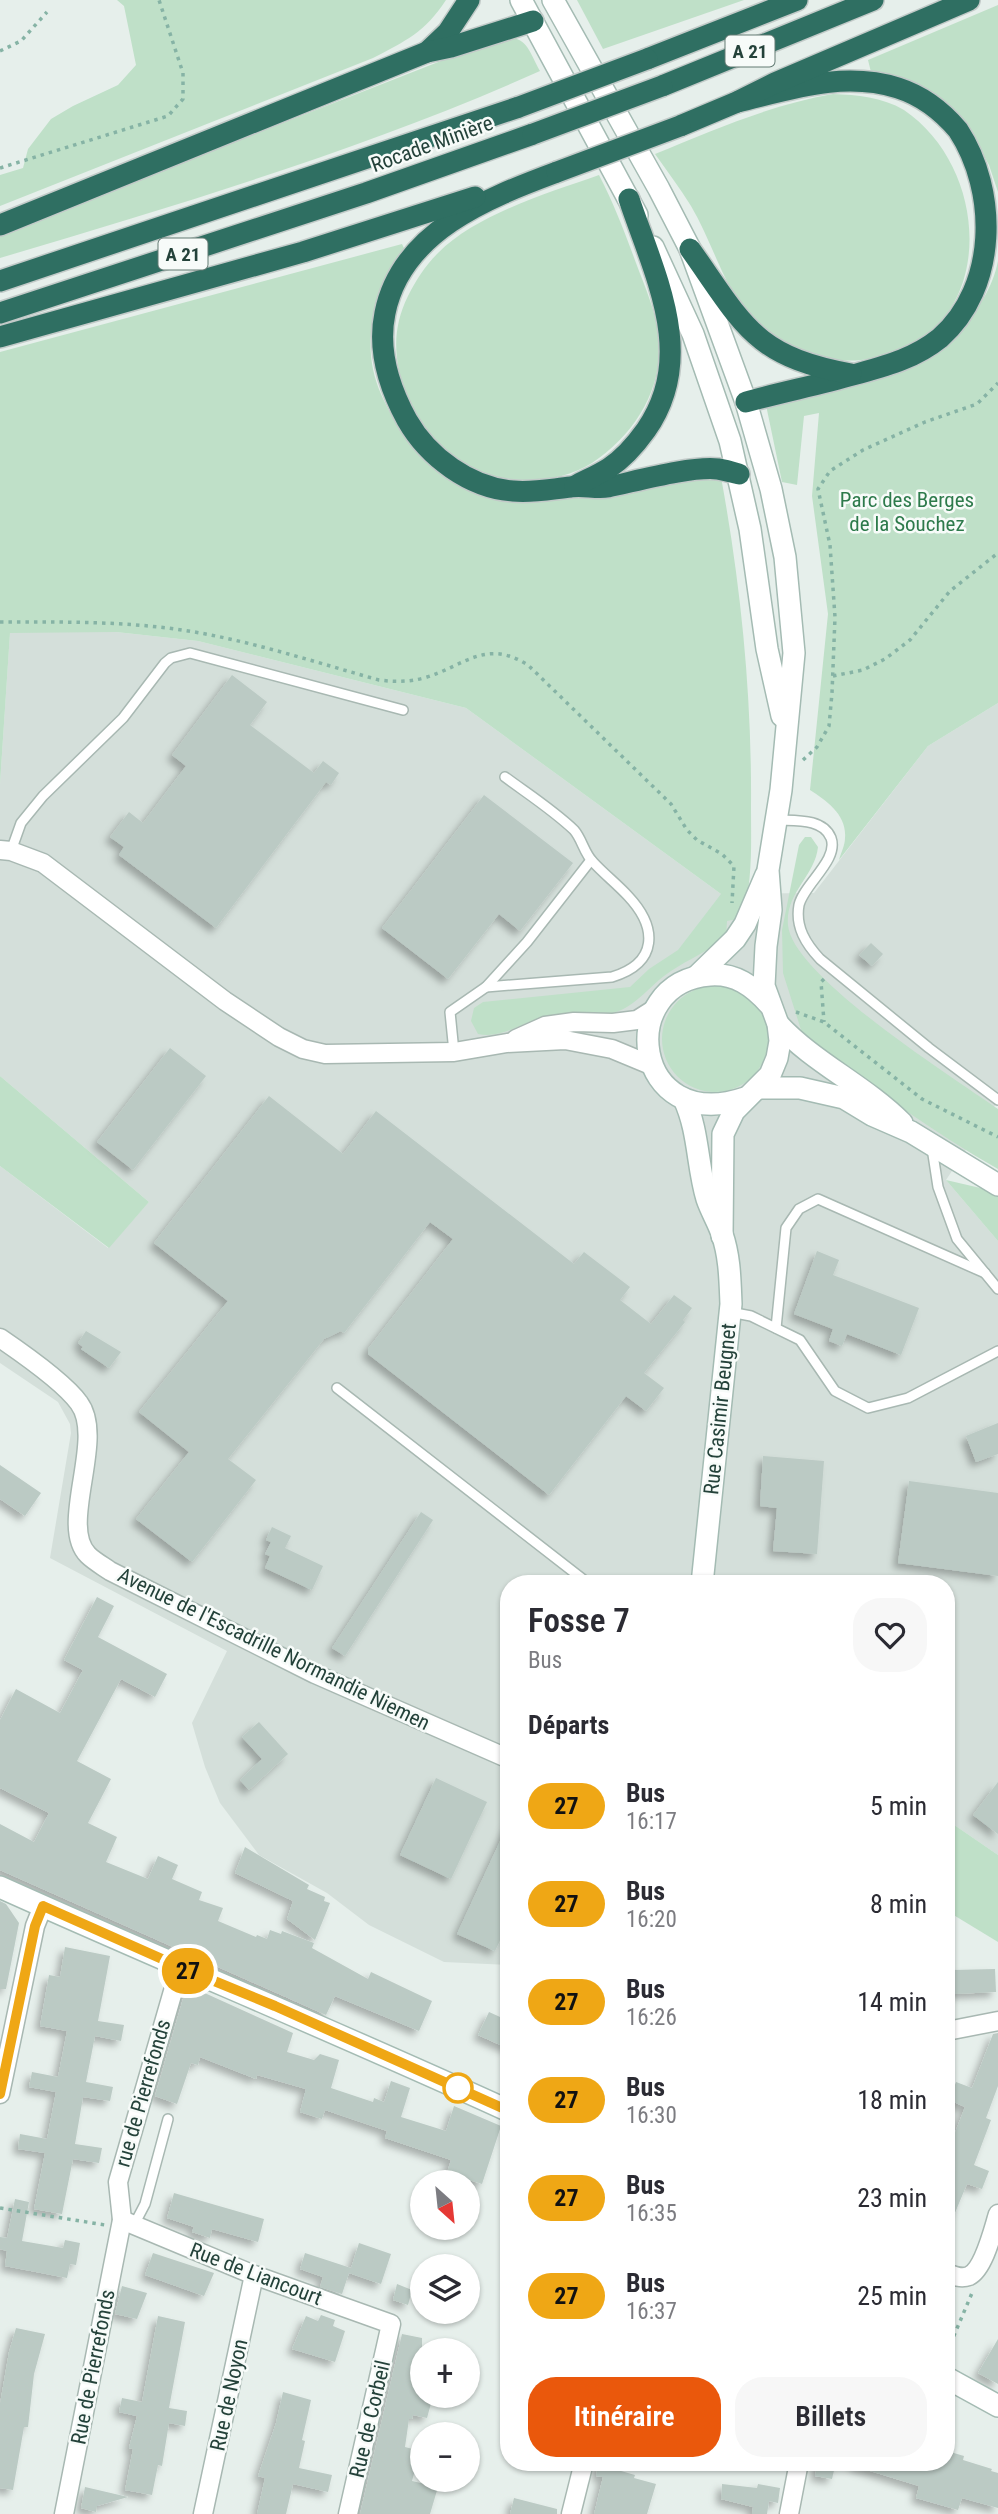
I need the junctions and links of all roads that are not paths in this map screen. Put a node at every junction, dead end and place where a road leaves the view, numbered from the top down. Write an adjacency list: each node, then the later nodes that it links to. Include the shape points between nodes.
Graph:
1 (469, 0): 9 (highway, via 448,32)
2 (522, 0): 7 (main road)
3 (553, 0): 8 (main road)
4 (797, 0): 15 (highway, Rocade Minière / A 21, bridge, via 519,107)
5 (873, 0): 16 (highway, Rocade Minière / A 21, bridge, via 533,134)
6 (970, 0): 10 (highway)
7 (533, 20): 8 (main road, via 555,27); 9 (highway); 12 (main road)
8 (578, 46): 14 (main road)
9 (427, 52): 13 (highway)
10 (737, 102): 11 (highway, bridge); 18 (highway, via 842,80 898,88 920,96 950,120 983,171 994,217 993,238 981,286 970,304 953,327 918,353)
11 (517, 187): 17 (highway); 22 (highway, via 464,212 415,253 388,297 384,361 409,424 440,460 484,484 511,491)
12 (629, 199): 20 (main road, via 693,334); 22 (highway, via 667,314 671,364 655,418 635,446 611,467)
13 (0, 225)
14 (690, 249): 18 (highway, via 739,320 765,345 802,363); 19 (main road)
15 (0, 281)
16 (0, 313)
17 (0, 337)
18 (853, 374): 19 (highway)
19 (746, 402): 20 (main road, via 738,412); 23 (main road)
20 (730, 442): 21 (main road)
21 (738, 474): 22 (highway, via 717,469 603,488); 23 (main road, via 759,488); 25 (main road, via 767,649)
22 (574, 486)
23 (778, 523): 25 (main road, via 794,653)
24 (403, 710): 28 (lane, via 190,653 171,657 123,718 43,796)
25 (786, 731): 27 (main road)
26 (505, 777): 29 (lane, via 576,832)
27 (776, 820): 30 (main road); 41 (lane, via 807,821 830,836 832,853 799,904 800,931 808,947)
28 (5, 850): 37 (street, via 43,863 225,1001 303,1049 325,1054)
29 (590, 860): 32 (lane); 32 (lane, via 641,913 650,942 639,963 612,977)
30 (768, 870): 31 (main road, via 745,924); 33 (main road, via 771,910 765,986)
31 (698, 975): 33 (main road, via 738,978); 34 (main road, via 681,982)
32 (486, 987): 37 (lane, via 450,1012)
33 (769, 1004): 35 (main road)
34 (656, 1008): 36 (street, via 636,1020 545,1026); 38 (main road, via 649,1027)
35 (778, 1024): 39 (main road, via 777,1058 770,1074); 42 (main road, via 812,1055 883,1104)
36 (507, 1043): 37 (street); 38 (street, via 565,1040 596,1045)
37 (454, 1052)
38 (653, 1066): 40 (main road, via 666,1085)
39 (752, 1093): 40 (main road, via 725,1105); 42 (main road, via 800,1088 844,1098); 45 (main road, via 734,1111 723,1134)
40 (684, 1099): 45 (main road, via 692,1117 707,1198)
41 (998, 1100)
42 (911, 1132): 43 (main road)
43 (932, 1145): 44 (main road); 46 (lane, via 939,1187 957,1239)
44 (998, 1185)
45 (722, 1236): 48 (main road, Rue Casimir Beugnet, via 729,1261)
46 (985, 1273): 47 (lane); 49 (lane, via 818,1199 799,1209 786,1228)
47 (998, 1289)
48 (730, 1312): 49 (lane); 54 (main road, Rue Casimir Beugnet)
49 (776, 1328): 51 (lane, via 800,1340 835,1391 868,1408 908,1398)
50 (0, 1338): 55 (street, Avenue de l'Escadrille Normandie Niemen, via 81,1404 88,1430 77,1530 86,1554 110,1571 315,1674)
51 (998, 1351)
52 (338, 1388): 53 (lane)
53 (577, 1575)
54 (703, 1575)
55 (500, 1755)
56 (0, 1887): 57 (main road)
57 (43, 1906): 58 (main road); 61 (street)
58 (180, 1967): 63 (main road); 66 (street, rue de Pierrefonds, via 118,2182)
59 (998, 2021): 60 (street)
60 (955, 2033)
61 (4, 2048): 62 (street)
62 (0, 2094)
63 (500, 2107)
64 (168, 2119): 66 (lane, via 145,2204)
65 (998, 2214): 68 (street, via 980,2266 970,2276)
66 (126, 2224): 67 (street, Rue de Liancourt); 74 (street, Rue de Pierrefonds)
67 (254, 2275): 69 (street, Rue de Liancourt); 75 (street, Rue de Noyon)
68 (955, 2276)
69 (391, 2324): 76 (street, Rue de Corbeil)
70 (955, 2382): 71 (main road)
71 (998, 2406)
72 (582, 2471): 77 (street)
73 (797, 2471): 78 (street)
74 (64, 2514)
75 (203, 2514)
76 (348, 2514)
77 (571, 2514)
78 (789, 2514)

